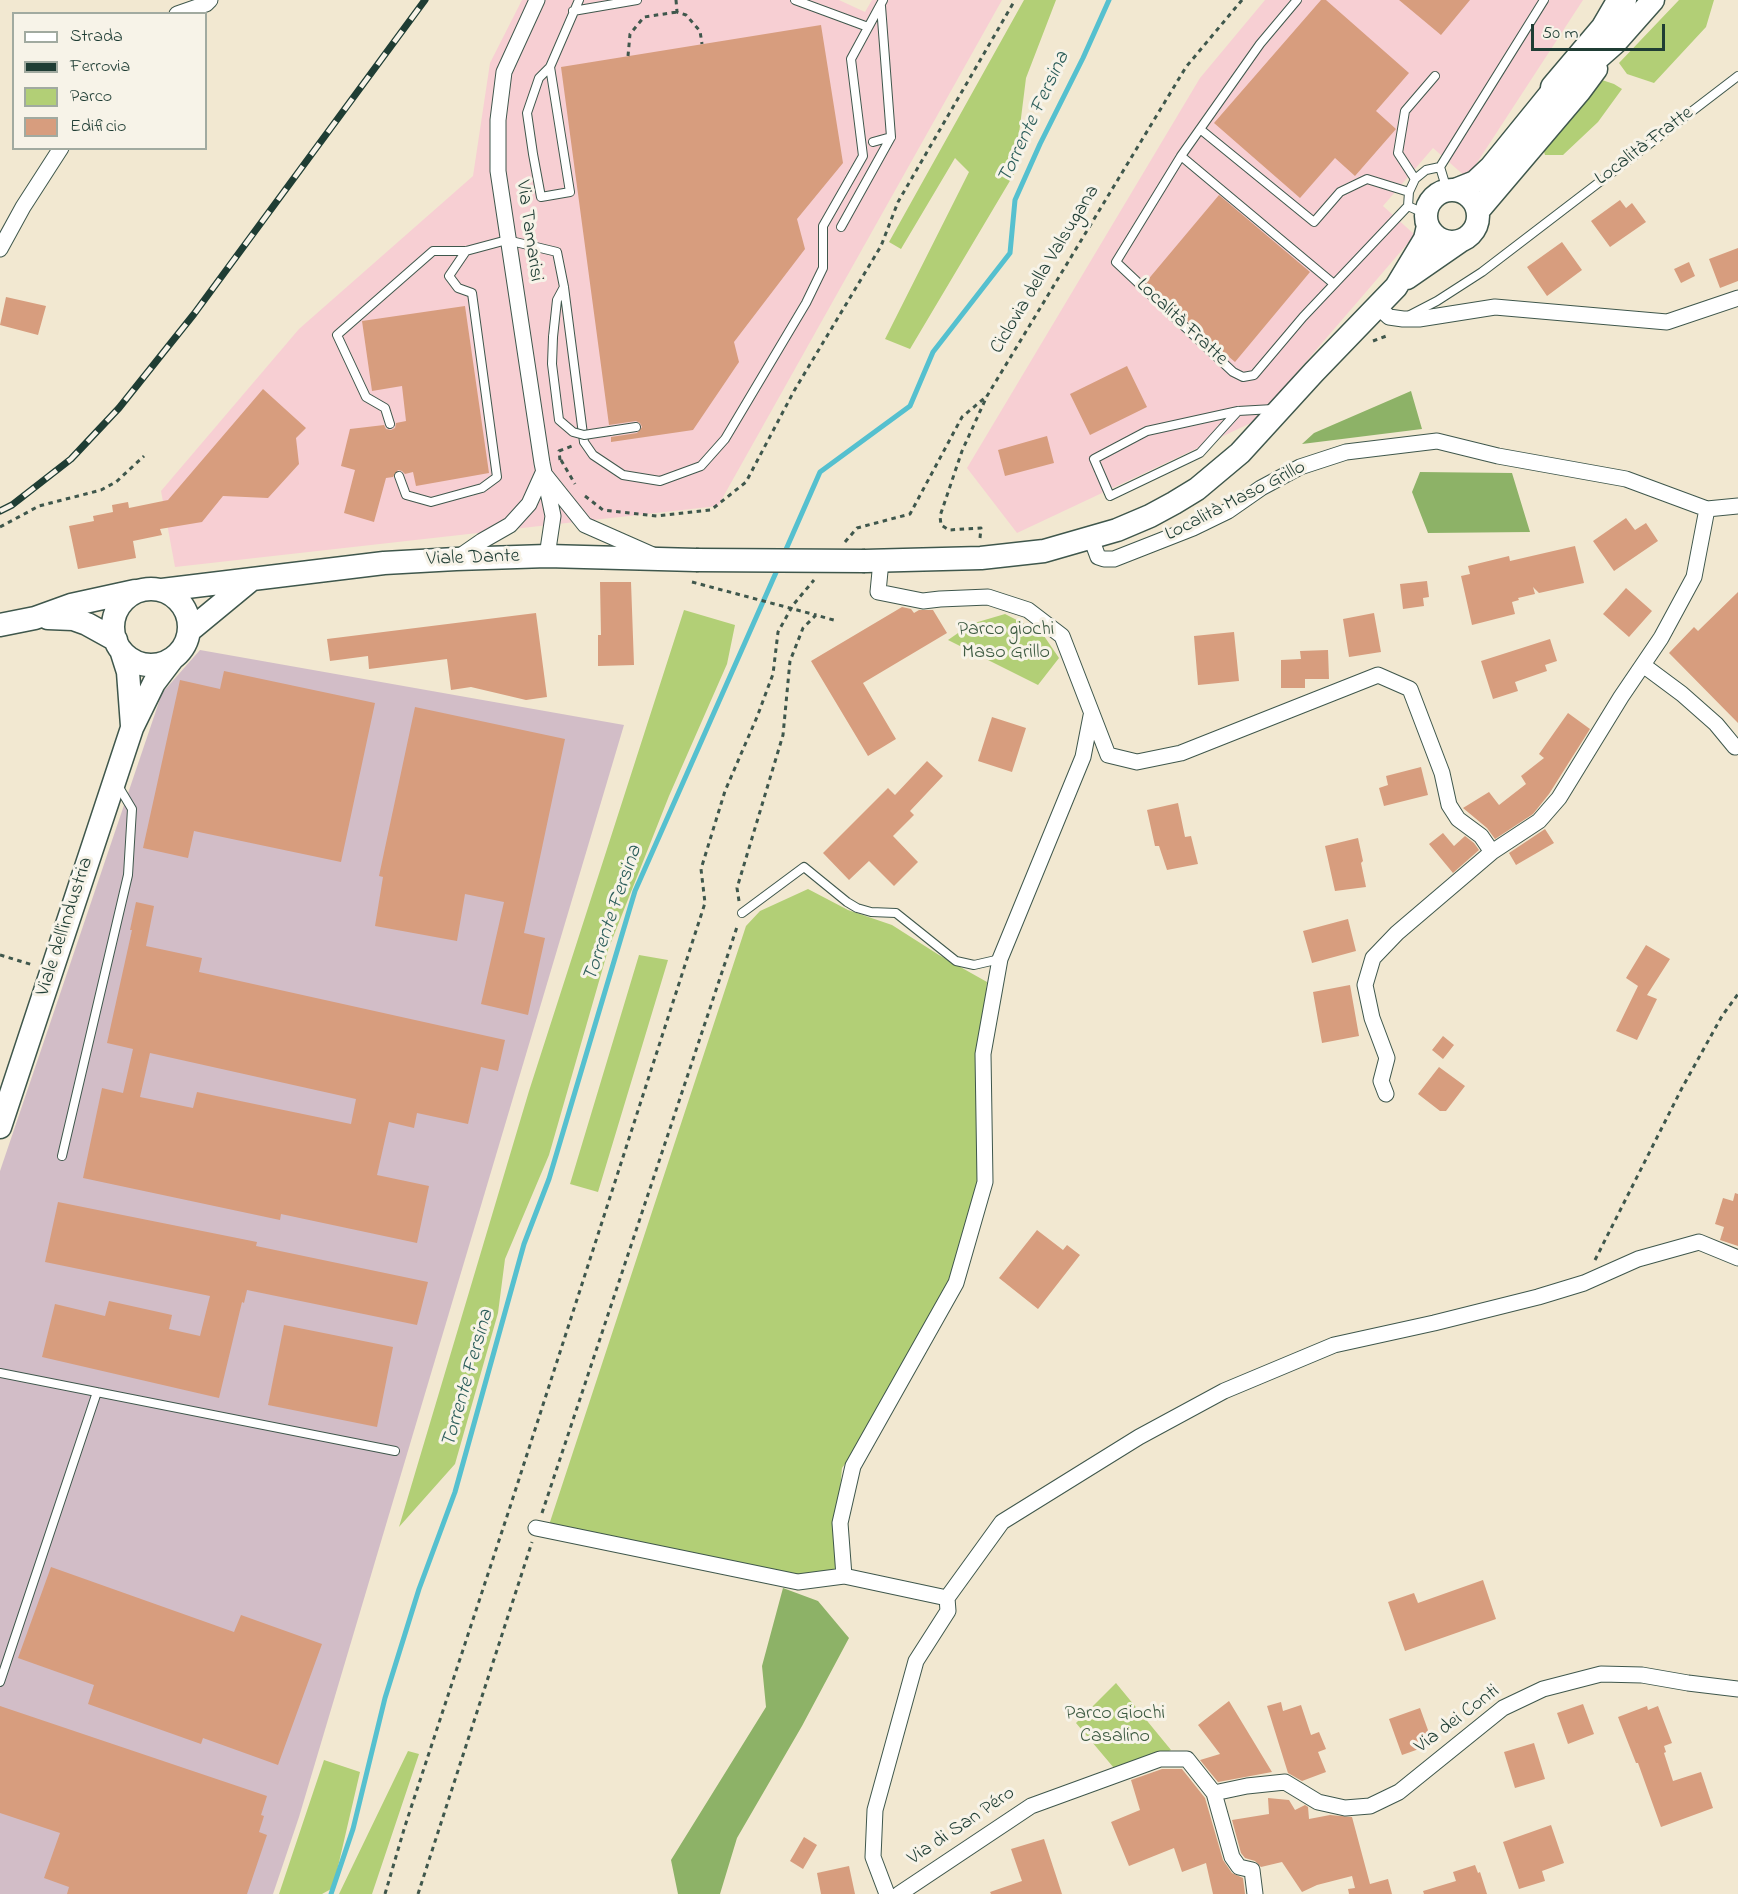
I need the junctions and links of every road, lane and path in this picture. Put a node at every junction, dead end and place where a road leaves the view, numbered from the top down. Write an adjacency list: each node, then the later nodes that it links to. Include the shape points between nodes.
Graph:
1 (210, 0): 14 (street)
2 (537, 0): 36 (street, Via Tamarisi, via 504,72 498,120 498,171)
3 (579, 0): 13 (lane)
4 (637, 0): 13 (lane)
5 (676, 0): 15 (path)
6 (795, 0): 16 (lane)
7 (1242, 0): 46 (path, Ciclovia della Valsugana, via 1186,67)
8 (1297, 0): 24 (lane, Località Fratte, via 1260,44)
9 (1544, 0): 29 (lane)
10 (1622, 0): 23 (highway, via 1605,29)
11 (1653, 0): 17 (main road, Località Fratte)
12 (882, 2): 16 (lane); 25 (lane)
13 (573, 11): 20 (lane)
14 (183, 12)
15 (677, 12): 18 (path, via 687,15 700,31); 19 (path, via 644,17 630,34)
16 (868, 27): 42 (lane, via 850,59 863,156 823,226 822,268 806,303 724,439 701,466 660,481 623,475 593,454 584,442)
17 (1615, 43): 23 (main road, Località Fratte, via 1581,73); 33 (main road, Località Fratte, via 1579,92)
18 (702, 44)
19 (628, 56)
20 (550, 67): 20 (lane, via 539,78 527,114 542,197 574,192)
21 (1435, 76): 30 (lane, via 1406,111 1398,153)
22 (1738, 76): 45 (lane, Località Fratte, via 1482,272)
23 (1555, 88): 31 (main road, Località Fratte, via 1491,167 1475,182)
24 (1200, 129): 28 (lane, Località Fratte); 32 (lane, via 1314,222 1340,192 1368,179)
25 (891, 138): 26 (lane); 35 (lane)
26 (873, 142)
27 (60, 150): 38 (street)
28 (1181, 156): 40 (lane); 40 (lane, Località Fratte, via 1116,262 1233,372 1254,375)
29 (1440, 167): 30 (lane, via 1426,170); 31 (lane)
30 (1415, 179): 32 (lane, Località Fratte)
31 (1451, 190): 33 (main road, via 1470,197); 34 (main road, Località Fratte, via 1432,199)
32 (1409, 192): 34 (lane, Località Fratte)
33 (1478, 211): 37 (main road, Località Fratte, via 1479,219 1472,233)
34 (1420, 215): 37 (main road, via 1437,238); 40 (lane, Località Fratte); 41 (main road, Località Fratte, via 1425,239)
35 (841, 227)
36 (507, 240): 39 (lane); 42 (lane, via 557,252); 53 (street, Via Tamarisi)
37 (1459, 242): 41 (main road, Località Fratte)
38 (0, 249)
39 (466, 251): 49 (lane, via 433,251 337,335 366,396 385,408); 54 (lane, via 449,276 458,288 472,293 497,477 482,488 431,502 406,495)
40 (1334, 284)
41 (1398, 284): 44 (main road, Località Fratte)
42 (564, 287): 50 (lane, bridge, via 556,300 552,364 560,420 573,432 584,435)
43 (1738, 298): 45 (street, via 1667,322 1495,307)
44 (1377, 306): 45 (street, via 1389,317); 47 (main road, Località Fratte)
45 (1403, 319)
46 (987, 396): 59 (path, Ciclovia della Valsugana, via 962,451 940,516 941,525 949,530 981,528); 60 (path, via 962,417 910,514 857,528)
47 (1281, 409): 48 (lane); 58 (main road, Località Fratte, via 1240,453 1197,489 1150,516)
48 (1238, 411): 48 (lane, via 1147,431 1094,459 1110,496 1200,453)
49 (390, 424)
50 (636, 427)
51 (576, 445): 53 (path, via 559,451 561,460)
52 (144, 456): 57 (path, via 116,482 101,490 39,506)
53 (548, 467): 61 (street, Via Tamarisi, via 553,516); 62 (street, via 529,504 510,525); 63 (street, via 585,525)
54 (399, 476)
55 (1738, 506): 56 (street, Località Maso Grillo)
56 (1707, 509): 58 (street, Località Maso Grillo, via 1626,479 1437,441 1346,452 1300,467 1228,511 1114,559 1098,557); 76 (street, via 1694,578)
57 (0, 527)
58 (1091, 538): 64 (main road, via 1018,555)
59 (980, 544)
60 (843, 545)
61 (547, 556): 62 (main road, Viale Dante); 63 (main road, Viale Dante)
62 (456, 559): 66 (main road, Viale Dante, via 384,563)
63 (665, 560): 65 (main road, Viale Dante)
64 (873, 561): 65 (main road, Viale Dante, bridge); 77 (street, via 878,592 923,601 988,597 1028,610 1062,636)
65 (690, 573): 69 (path, bridge)
66 (252, 579): 68 (main road, Viale Dante); 73 (main road)
67 (814, 579): 101 (path, via 777,632 772,674 725,791 701,869 705,903)
68 (151, 590): 70 (main road, Viale Dante, via 71,605); 73 (main road, via 180,601 186,610); 74 (main road, via 129,596 120,605 113,628)
69 (816, 615): 71 (path); 82 (path, via 803,628 790,661 783,735 736,888)
70 (35, 618): 72 (main road, Viale Dante); 74 (main road, Viale Dante, via 73,619)
71 (837, 621)
72 (0, 625)
73 (189, 631): 75 (main road, via 181,651)
74 (119, 645): 75 (main road, via 140,663 162,663); 78 (main road, Viale dell'industria, via 128,672)
75 (172, 658): 78 (main road, Viale dell'industria, via 154,683)
76 (1643, 665): 79 (street, via 1682,694); 81 (street, via 1559,798 1539,821)
77 (1092, 715): 81 (street, via 1108,755 1137,762 1181,753 1378,675 1410,689 1442,772 1449,805); 84 (street, via 1083,757)
78 (132, 728): 80 (main road, Viale dell'industria)
79 (1737, 747)
80 (115, 780): 85 (main road, Viale dell'industria); 89 (lane, via 132,809 128,875)
81 (1492, 852): 87 (street, via 1373,958 1365,985 1387,1058 1381,1081)
82 (742, 912): 84 (lane, via 804,867 857,908 896,913 957,961 974,965); 95 (path)
83 (0, 955): 85 (path)
84 (1000, 959): 96 (street, via 983,1054 985,1182 956,1283 853,1466 840,1523)
85 (52, 969): 88 (main road, Viale dell'industria)
86 (1738, 994): 91 (path, via 1682,1088)
87 (1386, 1094)
88 (0, 1127)
89 (62, 1156)
90 (1738, 1258): 91 (street, via 1699,1242 1638,1259)
91 (1584, 1283): 97 (street, via 1444,1321 1334,1345 1224,1391 1139,1437 1002,1522)
92 (0, 1373): 93 (lane)
93 (97, 1392): 94 (lane); 98 (lane)
94 (395, 1451)
95 (537, 1528): 96 (street, via 798,1582); 102 (path)
96 (844, 1576): 97 (street)
97 (947, 1598): 103 (street, via 948,1611 916,1661 875,1810 873,1857)
98 (0, 1682)
99 (1738, 1689): 100 (street, Via dei Conti, via 1642,1675 1601,1674 1544,1689 1503,1708 1399,1792 1370,1806 1345,1808 1318,1802 1285,1782)
100 (1214, 1793): 104 (street, Via di San Péro, via 1187,1759 1160,1759 1031,1806); 105 (street, via 1232,1857 1239,1867 1252,1870)
101 (385, 1894)
102 (418, 1894)
103 (887, 1894)
104 (899, 1894)
105 (1255, 1894)

